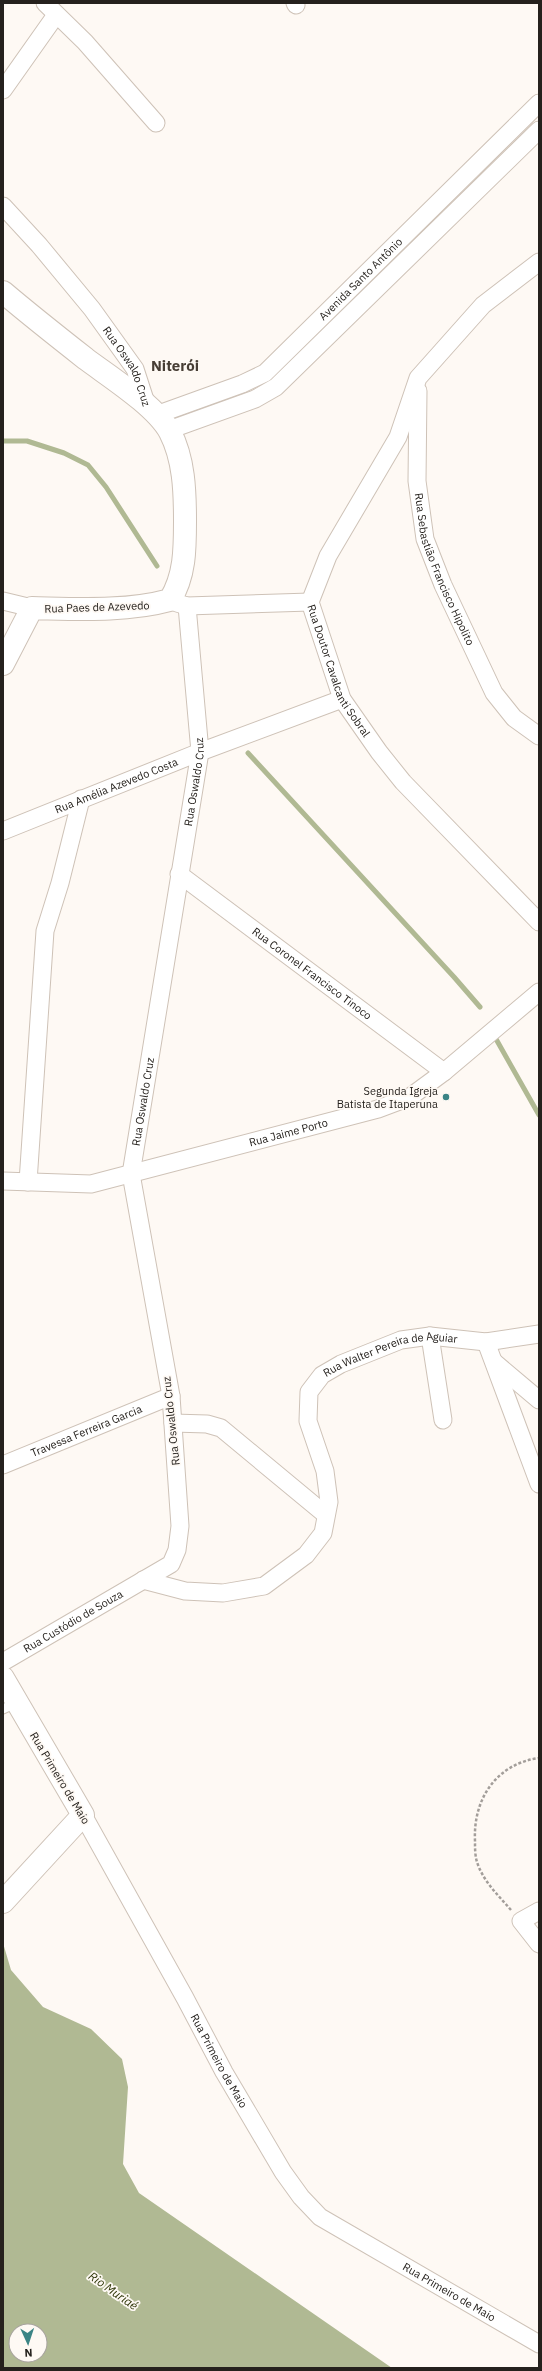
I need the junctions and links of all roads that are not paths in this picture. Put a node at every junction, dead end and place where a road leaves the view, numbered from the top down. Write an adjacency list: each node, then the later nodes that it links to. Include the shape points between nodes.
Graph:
1 (48, 6): 2 (street); 4 (street, via 86,42)
2 (3, 90)
3 (539, 103): 6 (street, Avenida Santo Antônio)
4 (156, 123)
5 (539, 130): 7 (street, Avenida Santo Antônio)
6 (497, 144): 7 (street); 9 (street, Avenida Santo Antônio)
7 (511, 158): 10 (street, Avenida Santo Antônio)
8 (3, 206): 14 (street, Rua Oswaldo Cruz, via 92,309 135,370)
9 (415, 224): 10 (street); 14 (street, Avenida Santo Antônio, via 265,373)
10 (429, 238): 14 (street, Avenida Santo Antônio, via 276,387 255,399)
11 (539, 262): 13 (street, Rua Doutor Cavalcanti Sobral, via 483,305)
12 (3, 292): 14 (main road)
13 (418, 378): 16 (street, Rua Doutor Cavalcanti Sobral, via 398,437 328,556); 21 (street, Rua Sebastião Francisco Hipolito, via 417,481 425,539 443,585 494,693 514,718)
14 (157, 417): 17 (main road, Rua Oswaldo Cruz, via 175,442 183,478 185,515 182,574 178,588)
15 (3, 601): 18 (street, Rua Paes de Azevedo)
16 (310, 602): 17 (street, Rua Paes de Azevedo); 20 (street, Rua Doutor Cavalcanti Sobral)
17 (179, 603): 18 (main road, Rua Paes de Azevedo, via 116,608); 22 (street, Rua Oswaldo Cruz)
18 (32, 608): 19 (main road)
19 (3, 664)
20 (342, 699): 22 (street, Rua Amélia Azevedo Costa); 26 (street, Rua Doutor Cavalcanti Sobral, via 403,782)
21 (539, 736)
22 (200, 752): 23 (street, Rua Amélia Azevedo Costa); 25 (street, Rua Oswaldo Cruz)
23 (80, 799): 24 (street, Rua Amélia Azevedo Costa); 31 (street, via 60,883 45,931)
24 (3, 831)
25 (179, 874): 28 (street, Rua Coronel Francisco Tinoco); 29 (street, Rua Oswaldo Cruz)
26 (539, 922)
27 (539, 992): 28 (street, Rua Jaime Porto)
28 (444, 1072): 29 (street, Rua Jaime Porto, via 410,1097 378,1109)
29 (131, 1174): 31 (street, Rua Jaime Porto, via 91,1184); 36 (street, Rua Oswaldo Cruz)
30 (3, 1181): 31 (street, Rua Jaime Porto)
31 (28, 1182)
32 (539, 1334): 34 (street, Rua Walter Pereira de Aguiar)
33 (430, 1336): 34 (street, Rua Walter Pereira de Aguiar); 38 (street); 42 (street, Rua Walter Pereira de Aguiar, via 401,1340 355,1357 322,1375 309,1392 308,1421 326,1471 329,1502)
34 (486, 1342): 35 (street)
35 (493, 1362): 37 (street); 41 (street)
36 (171, 1396): 39 (street, Rua Oswaldo Cruz); 40 (street, Travessa Ferreira Garcia)
37 (539, 1400)
38 (443, 1420)
39 (173, 1423): 42 (street, via 207,1424 221,1428); 43 (street, Rua Oswaldo Cruz, via 179,1504 177,1550 171,1564)
40 (3, 1465)
41 (539, 1484)
42 (326, 1514): 43 (street, Rua Walter Pereira de Aguiar, via 323,1533 306,1555 264,1586 223,1593 186,1591)
43 (143, 1580): 44 (street, Rua Custódio de Souza)
44 (3, 1662)
45 (3, 1678): 46 (main road, Rua Primeiro de Maio)
46 (9, 1706): 47 (main road, Rua Primeiro de Maio)
47 (83, 1815): 48 (main road); 51 (street, Rua Primeiro de Maio, via 224,2072 283,2172 301,2197 320,2216)
48 (8, 1897)
49 (539, 1911): 50 (street, via 521,1921)
50 (539, 1944)
51 (539, 2344)

